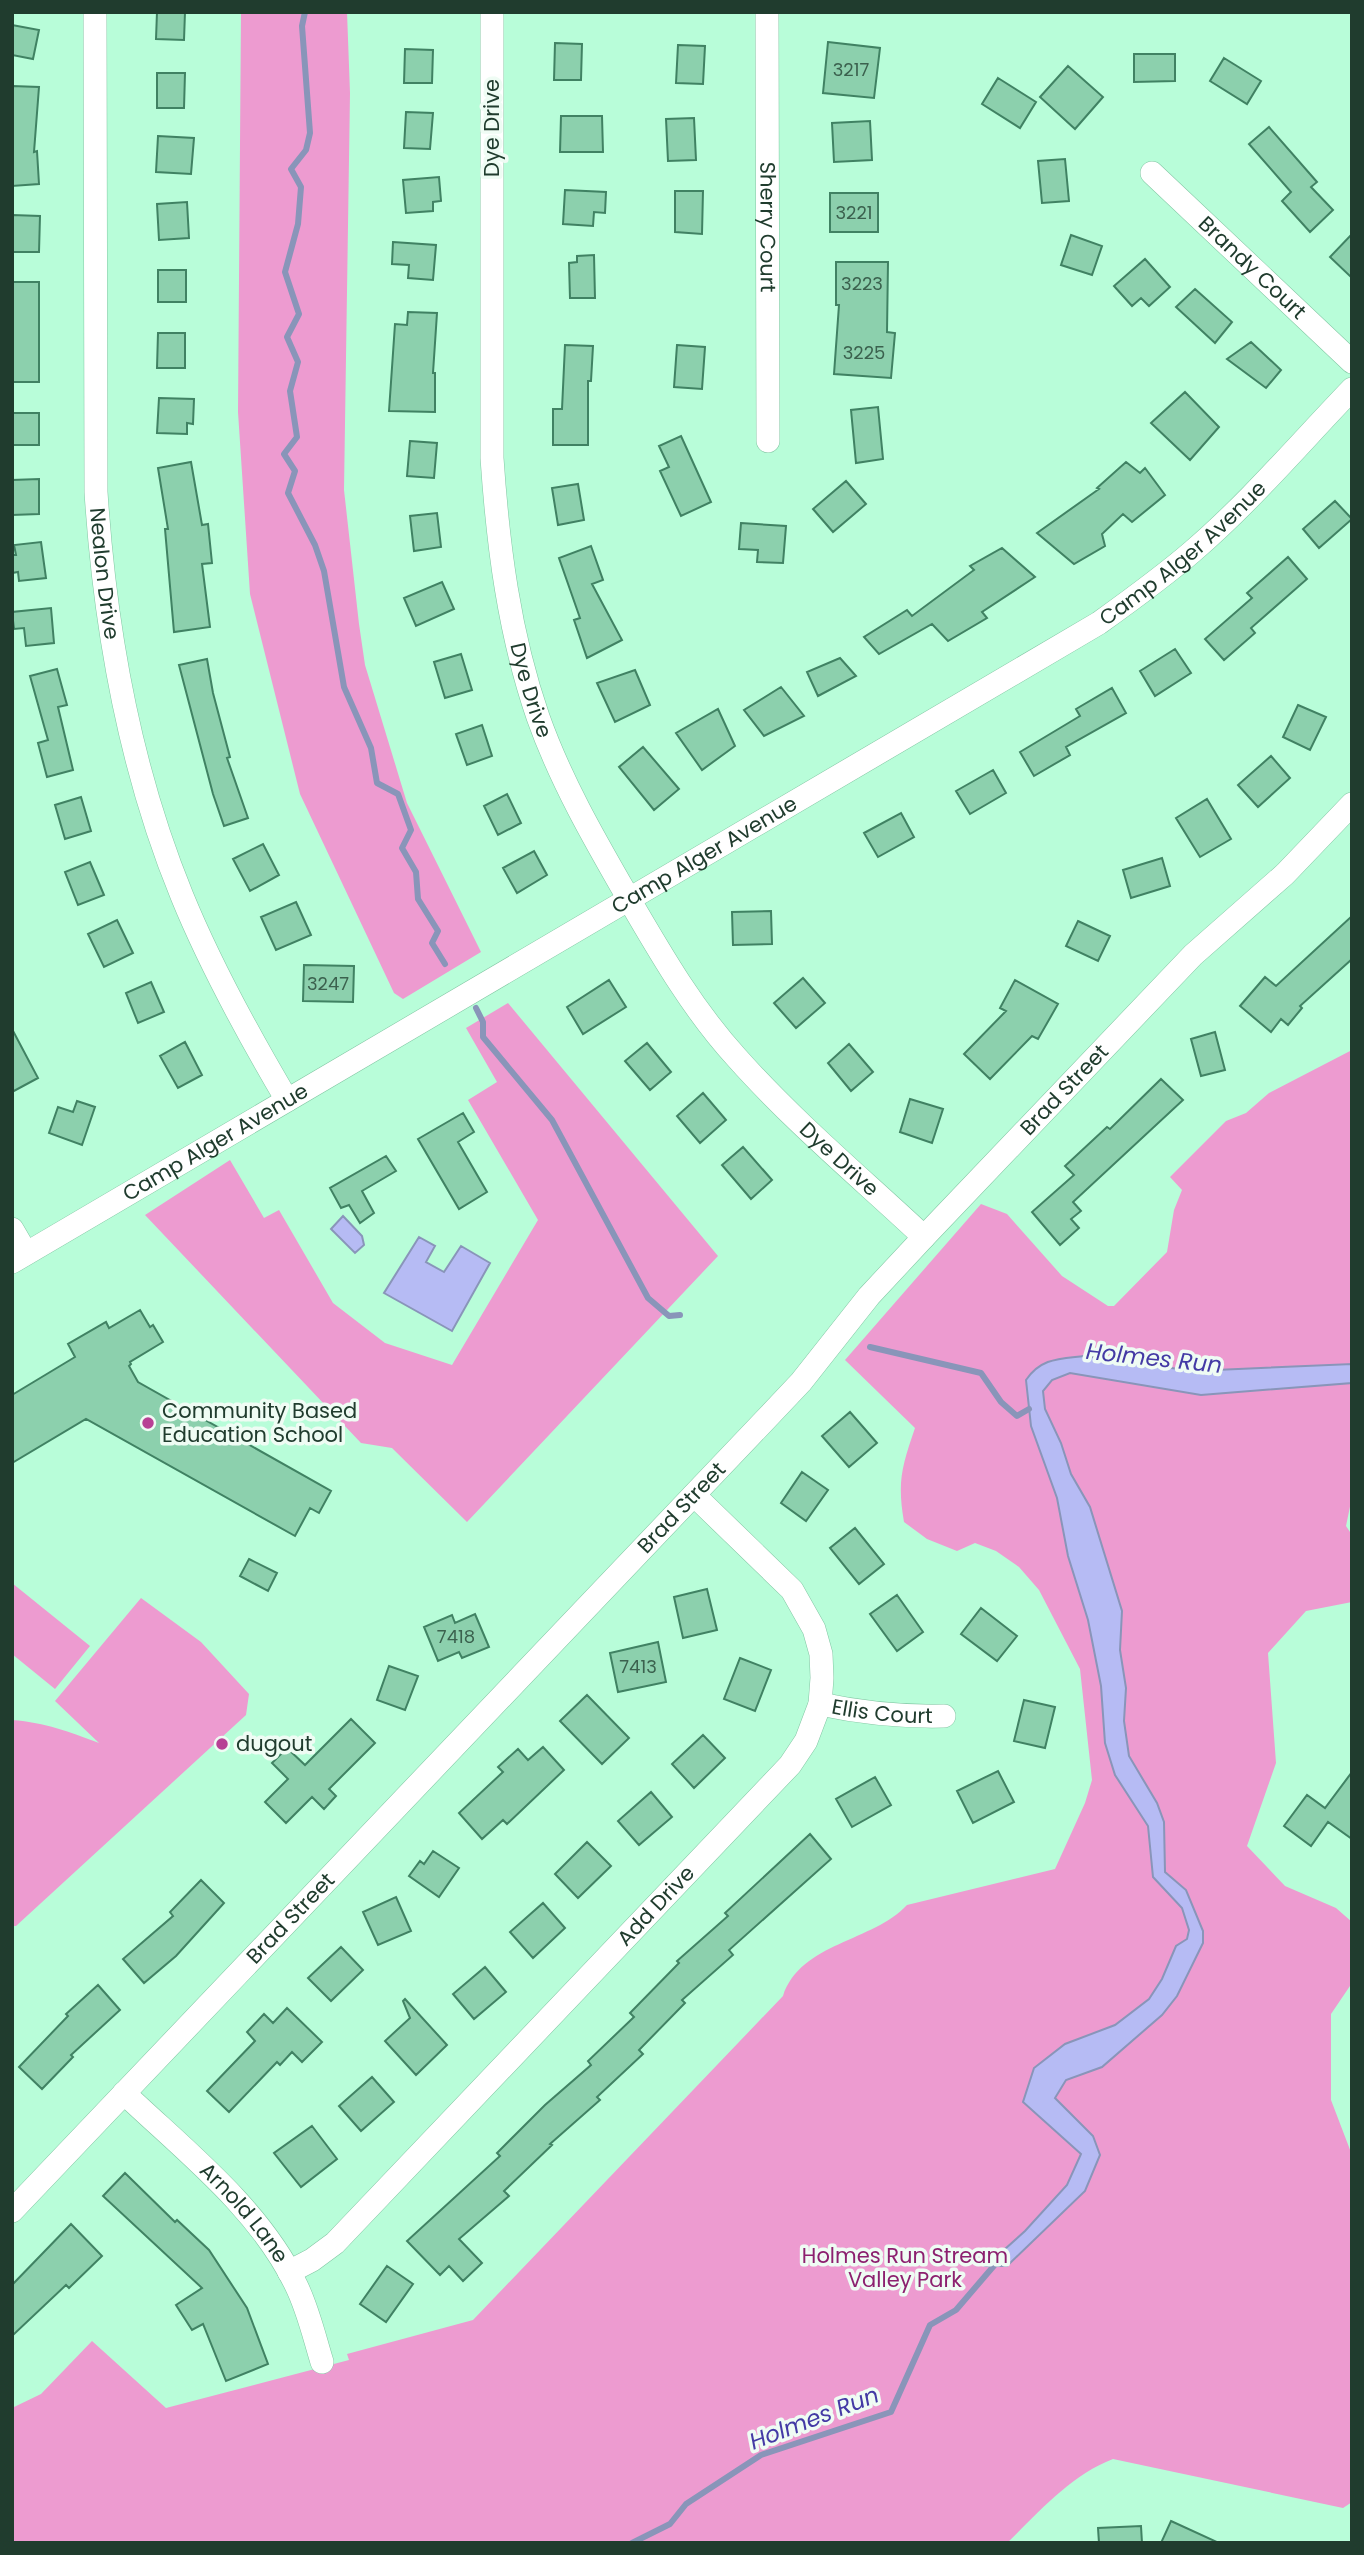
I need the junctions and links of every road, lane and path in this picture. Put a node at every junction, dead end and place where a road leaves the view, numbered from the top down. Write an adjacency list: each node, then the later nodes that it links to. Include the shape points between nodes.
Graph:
1 (95, 12): 10 (street, Nealon Drive, via 96,492 112,647 134,749 182,896 215,971)
2 (492, 12): 9 (street, Dye Drive, via 492,458 505,587 538,718 593,837)
3 (767, 12): 7 (street, Sherry Court)
4 (1153, 173): 5 (street, Brandy Court)
5 (1352, 362)
6 (1352, 389): 9 (street, Camp Alger Avenue, via 1223,523 1148,588 1099,623)
7 (768, 440)
8 (1352, 804): 12 (street, Brad Street, via 1285,874 1193,955)
9 (629, 899): 10 (street, Camp Alger Avenue); 12 (street, Dye Drive, via 689,998 735,1056)
10 (287, 1100): 13 (street, Camp Alger Avenue)
11 (12, 1229): 13 (street)
12 (924, 1237): 14 (street, Brad Street, via 869,1296 801,1381)
13 (19, 1258)
14 (694, 1495): 15 (street, Add Drive, via 802,1605 821,1654); 17 (street, Brad Street)
15 (820, 1704): 16 (street, Ellis Court, via 892,1716); 19 (street, Add Drive, via 807,1741 790,1765 335,2243)
16 (944, 1716)
17 (124, 2093): 18 (street, Brad Street); 19 (street, Arnold Lane, via 236,2202)
18 (12, 2211)
19 (289, 2272): 20 (street, Arnold Lane)
20 (322, 2362)

